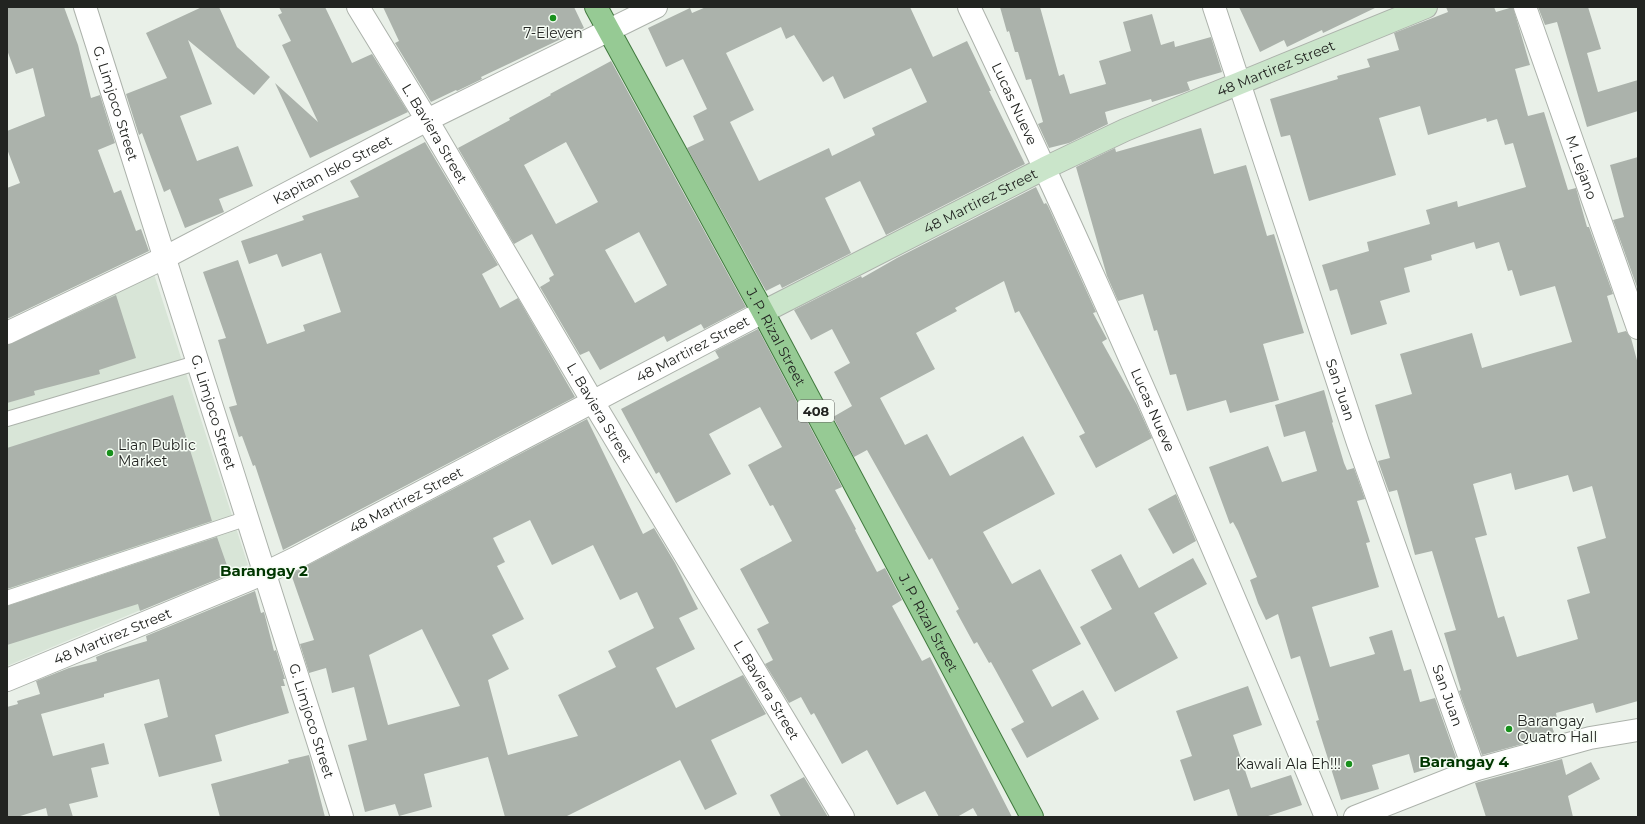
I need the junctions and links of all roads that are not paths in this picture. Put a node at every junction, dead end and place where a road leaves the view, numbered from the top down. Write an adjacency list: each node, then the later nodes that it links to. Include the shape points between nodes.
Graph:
1 (85, 7): 13 (street, G. Limjoco Street)
2 (358, 7): 11 (street, L. Baviera Street)
3 (596, 7): 9 (main road, J. P. Rizal Street / 408)
4 (656, 7): 9 (street, Kapitan Isko Street)
5 (969, 7): 12 (street, Lucas Nueve)
6 (1214, 7): 10 (street, San Juan)
7 (1426, 7): 10 (street, 48 Martirez Street)
8 (1524, 7): 15 (street, M. Lejano)
9 (609, 30): 11 (street, Kapitan Isko Street); 14 (main road, J. P. Rizal Street / 408)
10 (1239, 85): 12 (street, 48 Martirez Street, via 1125,130); 25 (street, San Juan, via 1358,443)
11 (427, 120): 13 (street, Kapitan Isko Street); 18 (street, L. Baviera Street)
12 (1045, 168): 14 (street, 48 Martirez Street); 29 (street, Lucas Nueve, via 1209,539)
13 (164, 258): 16 (street, Kapitan Isko Street); 17 (street, G. Limjoco Street)
14 (763, 312): 18 (street, 48 Martirez Street); 28 (main road, J. P. Rizal Street / 408)
15 (1638, 328)
16 (7, 332)
17 (196, 363): 19 (lane); 20 (street, G. Limjoco Street)
18 (593, 402): 21 (street, 48 Martirez Street); 27 (street, L. Baviera Street)
19 (7, 419)
20 (248, 518): 21 (street, G. Limjoco Street); 22 (lane)
21 (265, 573): 23 (street, 48 Martirez Street); 26 (street, G. Limjoco Street)
22 (7, 598)
23 (7, 680)
24 (1638, 730): 25 (street, via 1590,738)
25 (1474, 770): 30 (street)
26 (342, 817)
27 (843, 817)
28 (1032, 817)
29 (1326, 817)
30 (1355, 817)

